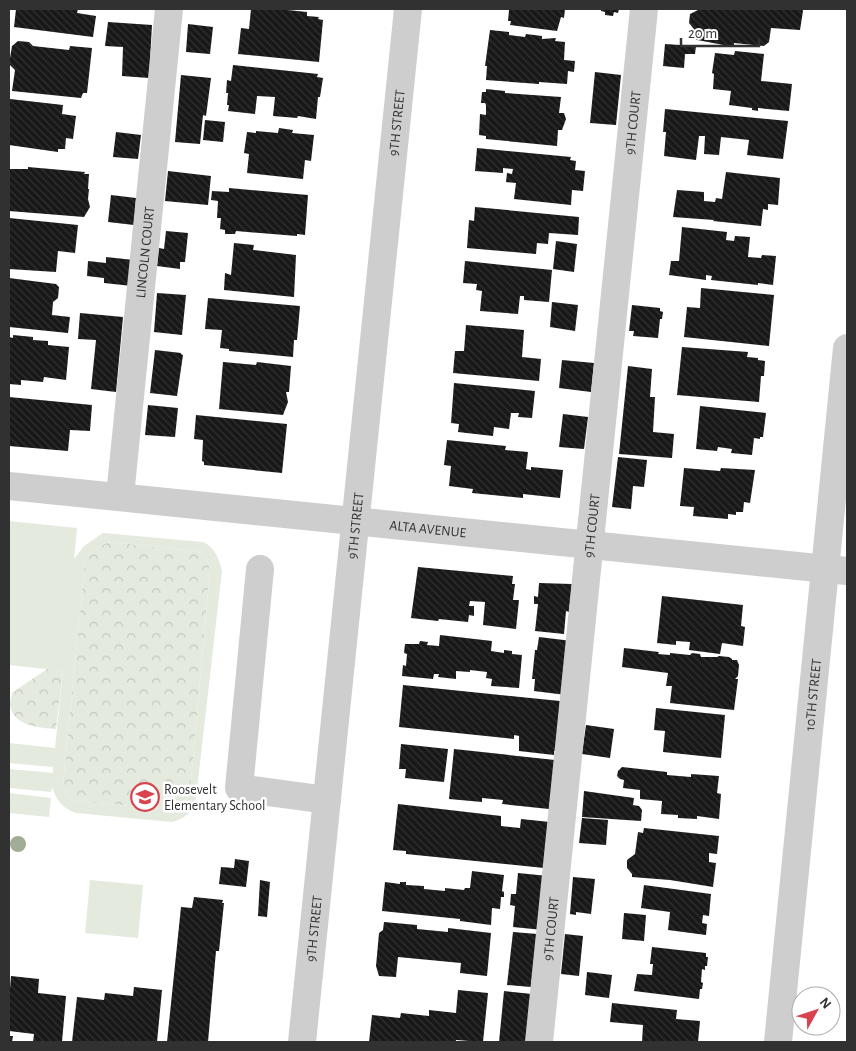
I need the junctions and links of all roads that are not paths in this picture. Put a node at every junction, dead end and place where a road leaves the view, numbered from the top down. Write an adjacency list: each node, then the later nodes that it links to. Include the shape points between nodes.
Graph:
1 (169, 9): 6 (street, LINCOLN COURT)
2 (408, 9): 7 (street, 9TH STREET)
3 (644, 9): 8 (street, 9TH COURT)
4 (847, 348): 10 (street, 10TH STREET)
5 (9, 486): 6 (street, ALTA AVENUE)
6 (120, 496): 7 (street, ALTA AVENUE)
7 (356, 522): 8 (street, ALTA AVENUE); 11 (street, 9TH STREET)
8 (590, 546): 10 (street, ALTA AVENUE); 13 (street, 9TH COURT)
9 (260, 568): 11 (street, via 239,788)
10 (836, 570): 14 (street, 10TH STREET)
11 (327, 800): 12 (street, 9TH STREET)
12 (302, 1042)
13 (539, 1042)
14 (778, 1042)

